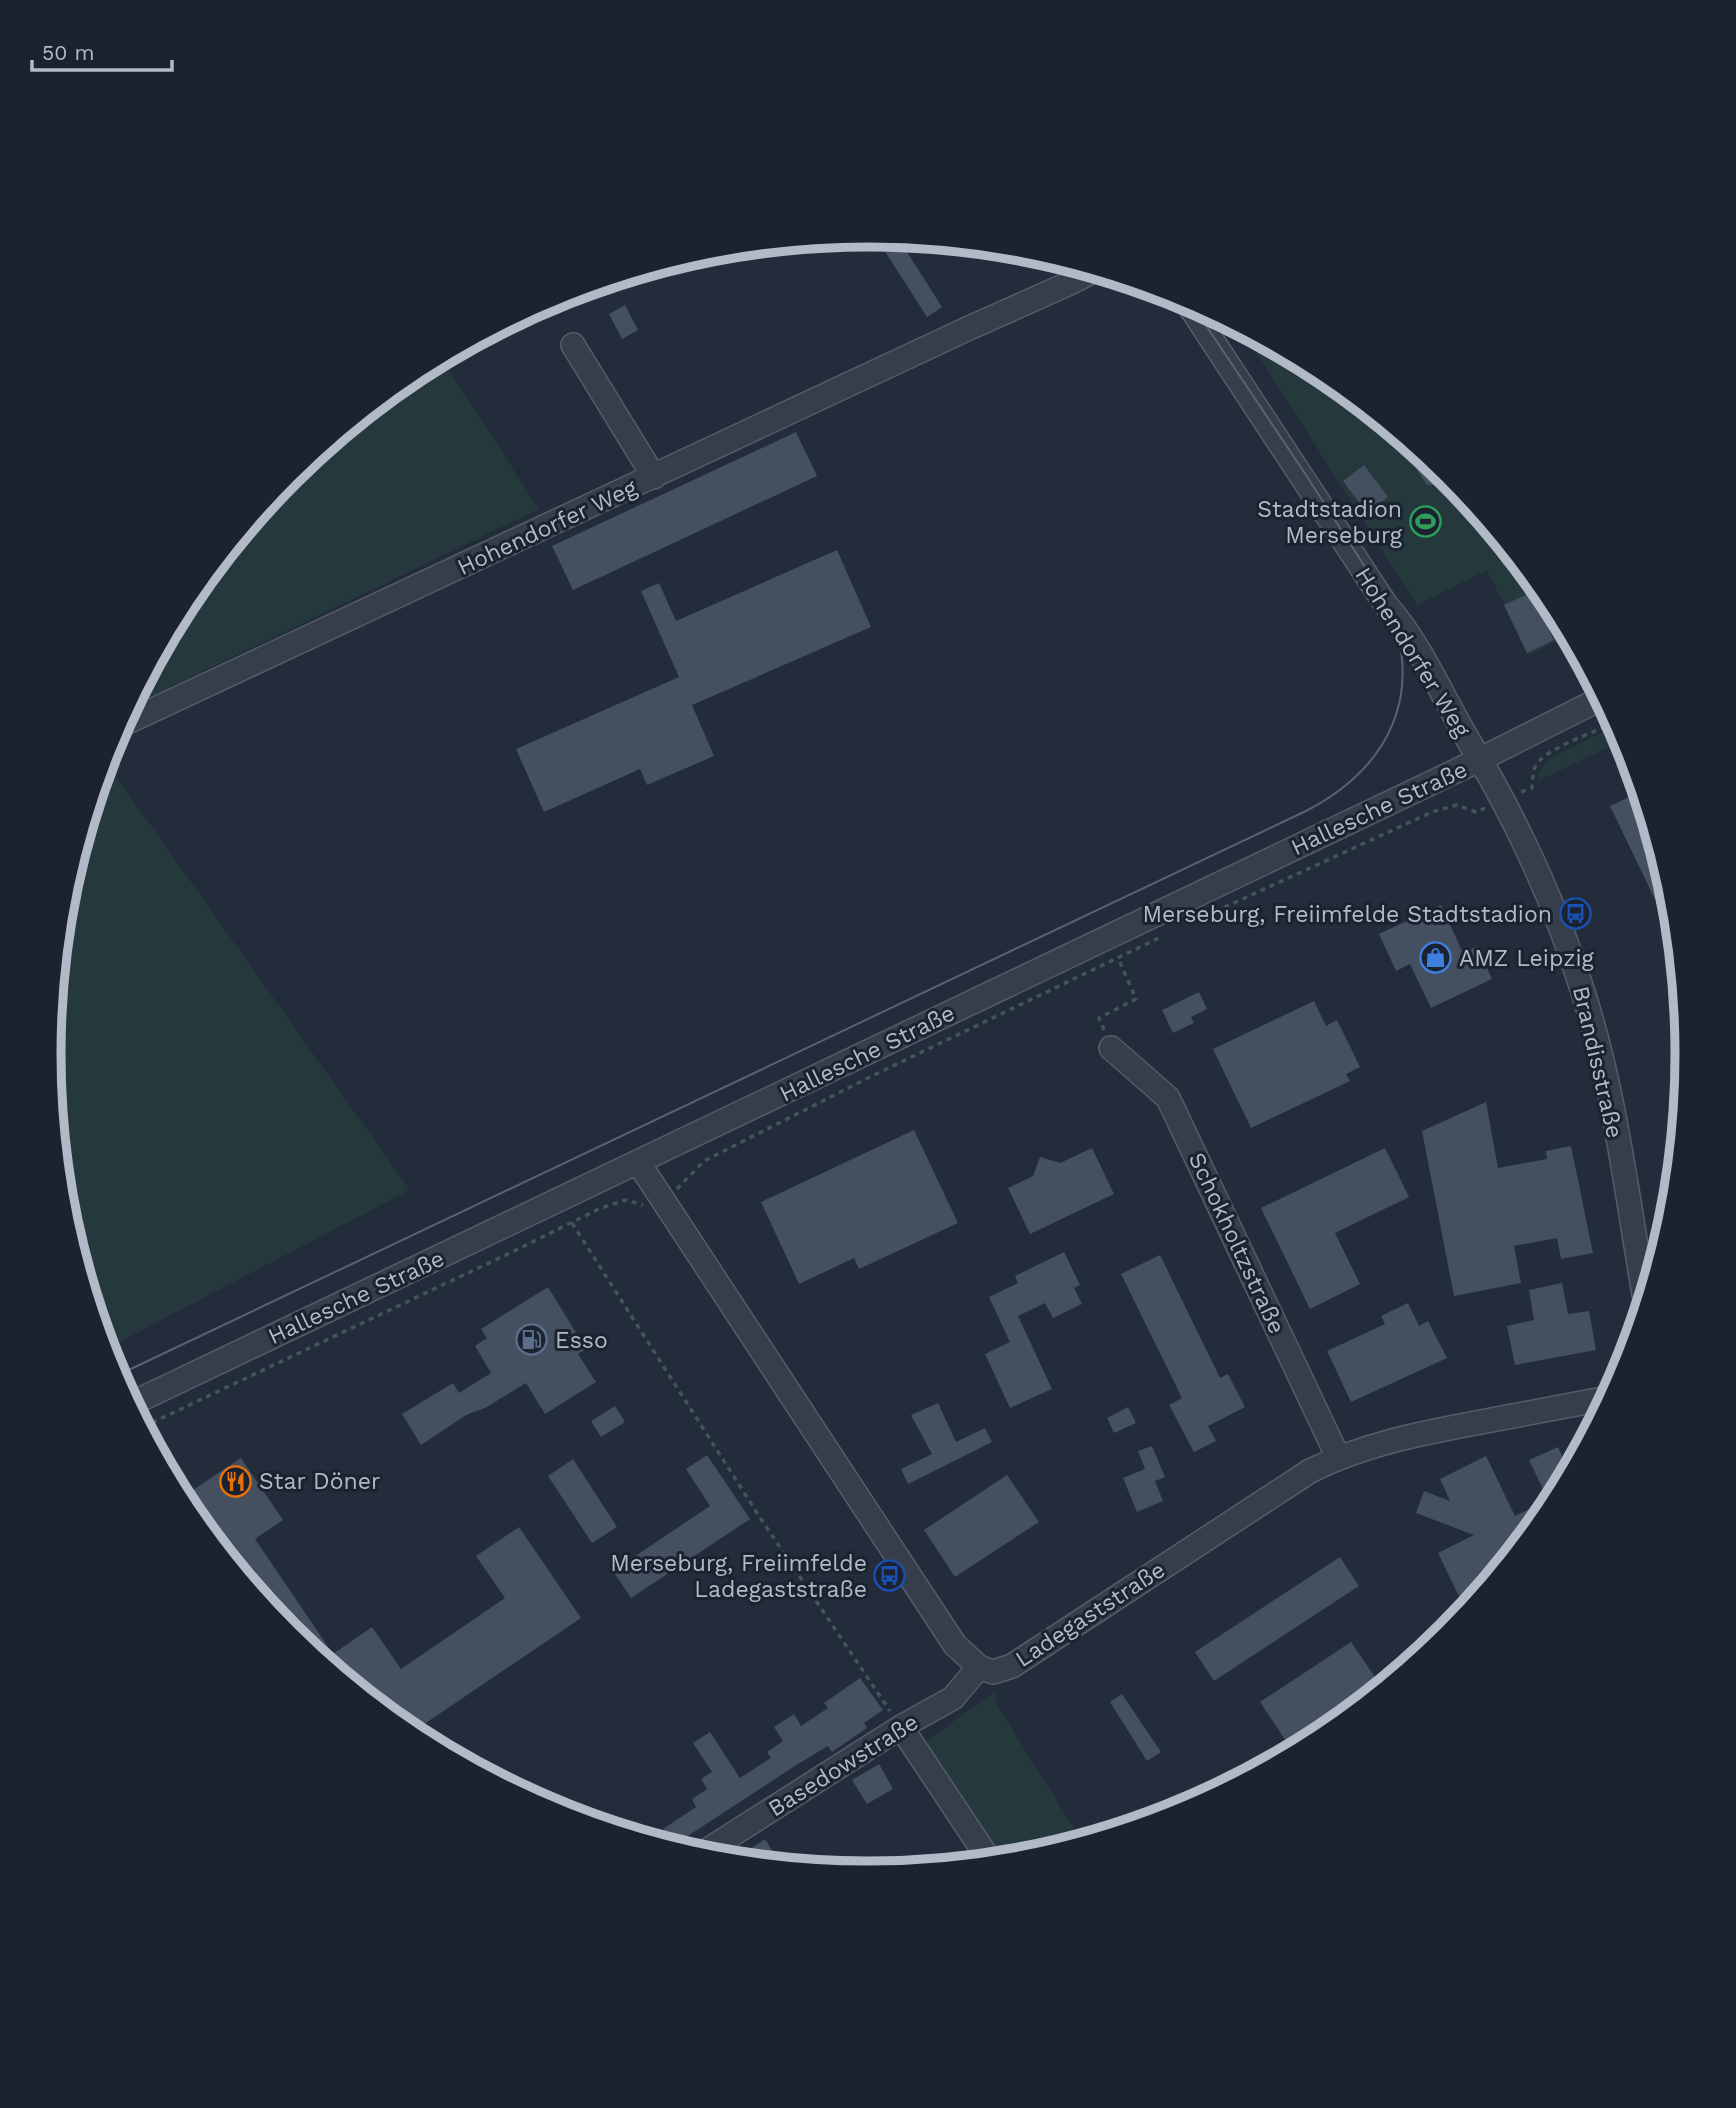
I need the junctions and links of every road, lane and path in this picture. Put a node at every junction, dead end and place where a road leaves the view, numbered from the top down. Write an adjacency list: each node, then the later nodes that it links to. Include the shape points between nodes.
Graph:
1 (1083, 277): 4 (street, Hohendorfer Weg, via 965,326)
2 (1197, 318): 8 (street, Hohendorfer Weg, via 1413,642)
3 (573, 345): 4 (street)
4 (654, 477): 6 (street, Hohendorfer Weg)
5 (1594, 702): 8 (street, Hallesche Straße)
6 (134, 719)
7 (1605, 727): 9 (path, via 1540,760 1532,788)
8 (1479, 760): 9 (street, Brandisstraße); 14 (street, Hallesche Straße)
9 (1502, 801): 10 (path, via 1476,812 1457,805 1432,812); 17 (street, Brandisstraße, via 1558,921 1583,992 1610,1096)
10 (1188, 924)
11 (1165, 935): 12 (path)
12 (1118, 958): 13 (path, via 1136,999 1099,1018); 15 (path, via 704,1161)
13 (1111, 1048): 21 (street, Schokholtzstraße, via 1168,1098)
14 (638, 1162): 15 (street); 18 (street, Hallesche Straße)
15 (663, 1197): 16 (path, via 647,1206 626,1200); 22 (street, via 955,1645)
16 (572, 1223): 20 (path); 23 (path, via 759,1516)
17 (1642, 1281)
18 (139, 1400)
19 (1597, 1400): 21 (street, Ladegaststraße, via 1443,1429)
20 (151, 1423)
21 (1338, 1457): 22 (street, Ladegaststraße, via 1012,1666 993,1672)
22 (979, 1667): 23 (street, Basedowstraße, via 953,1698)
23 (901, 1727): 24 (street, Basedowstraße); 25 (street)
24 (719, 1846)
25 (984, 1852)

